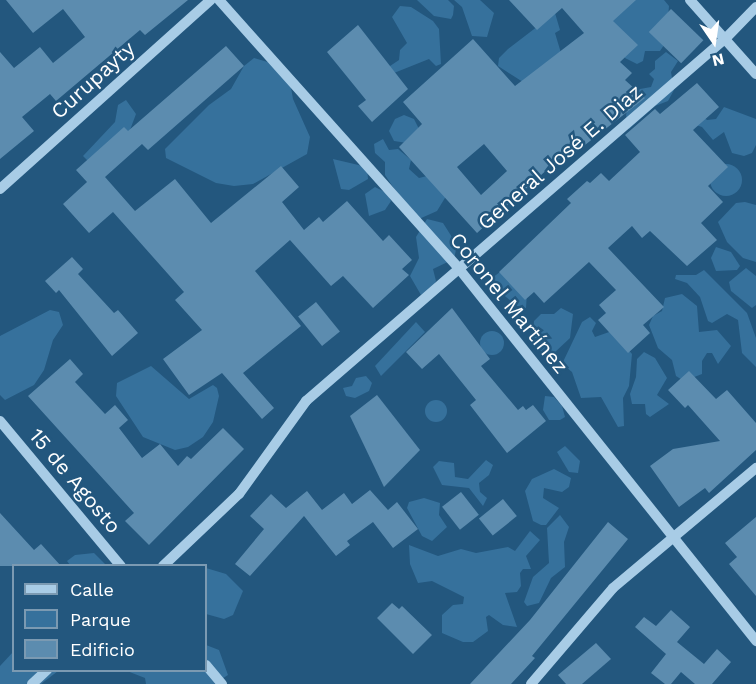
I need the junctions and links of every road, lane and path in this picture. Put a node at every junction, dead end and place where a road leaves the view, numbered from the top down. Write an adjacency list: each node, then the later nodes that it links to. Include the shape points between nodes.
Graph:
1 (211, 0): 7 (street, Curupayty)
2 (219, 0): 8 (street, Coronel Martínez)
3 (690, 0): 5 (street)
4 (756, 7): 5 (street, General José E. Diaz)
5 (726, 38): 6 (street); 8 (street, General José E. Diaz)
6 (756, 74)
7 (0, 189)
8 (460, 270): 11 (street, Coronel Martínez); 13 (street, General José E. Diaz, via 441,280 306,400 238,494)
9 (0, 421): 12 (street, 15 de Agosto)
10 (756, 468): 11 (street)
11 (671, 538): 14 (street, Coronel Martínez); 19 (street, via 613,588)
12 (119, 564)
13 (165, 564)
14 (756, 641)
15 (207, 666): 18 (street)
16 (45, 672): 17 (street)
17 (32, 684)
18 (222, 684)
19 (531, 684)

